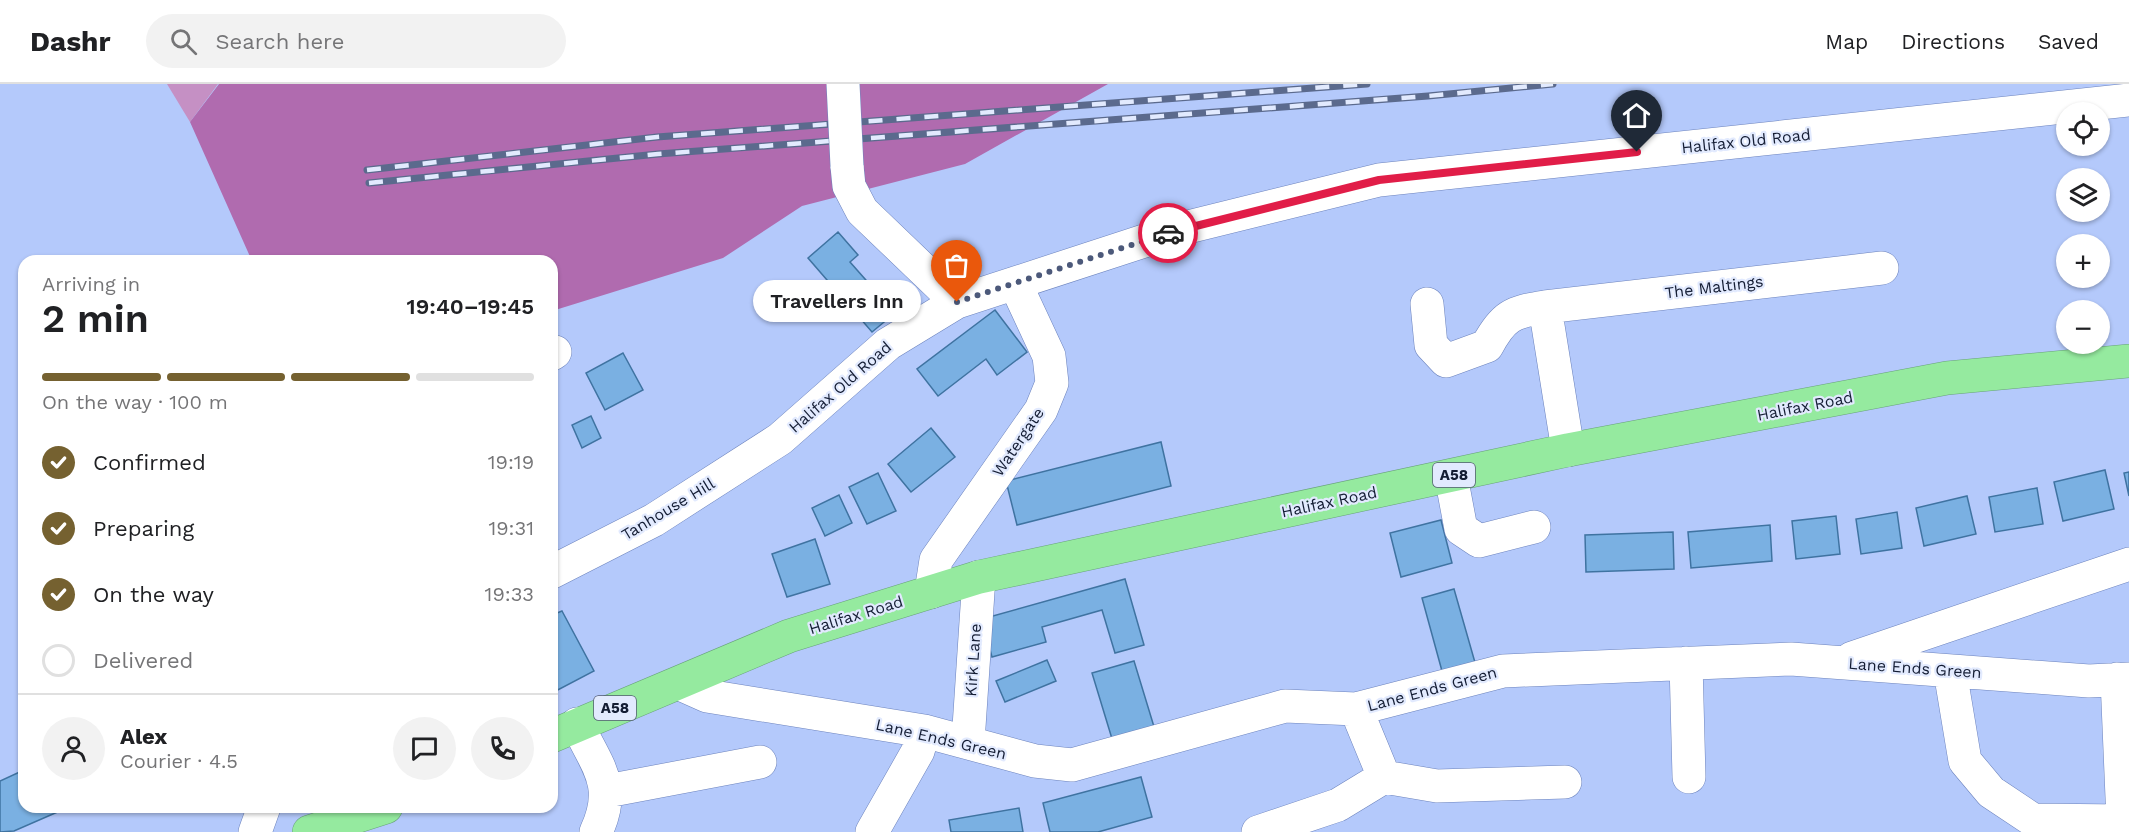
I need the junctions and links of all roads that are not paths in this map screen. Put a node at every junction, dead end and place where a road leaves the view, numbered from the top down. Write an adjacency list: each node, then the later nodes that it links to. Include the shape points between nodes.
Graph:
1 (843, 84): 5 (street, bridge, via 849,186 862,211)
2 (2129, 100): 4 (street, Halifax Old Road, via 1379,180 1184,228)
3 (1882, 268): 7 (street, The Maltings)
4 (1015, 283): 5 (street, Halifax Old Road); 16 (street, Watergate, via 1049,356 1052,383 1041,410 936,561)
5 (957, 302): 9 (street, Halifax Old Road, via 888,344)
6 (1427, 304): 7 (street, The Maltings, via 1431,345 1446,361 1487,346 1500,322 1520,310)
7 (1545, 307): 10 (street)
8 (2129, 361): 10 (highway, Halifax Road / A58, via 1947,378)
9 (780, 439): 14 (street, Tanhouse Hill, via 654,520)
10 (1568, 450): 11 (highway, Halifax Road / A58)
11 (1451, 476): 12 (street, via 1461,529 1470,536 1479,541); 15 (highway, Halifax Road / A58)
12 (1534, 526)
13 (2129, 564): 17 (street)
14 (558, 569)
15 (979, 577): 16 (highway, Halifax Road / A58); 25 (street, Kirk Lane)
16 (931, 592): 21 (highway, Halifax Road / A58, via 789,636)
17 (1840, 662): 18 (street, Lane Ends Green, via 1791,659); 19 (street, Lane Ends Green)
18 (1686, 663): 22 (street, Lane Ends Green, via 1503,670); 28 (street)
19 (1950, 671): 20 (street, Lane Ends Green, via 2089,681); 20 (street, via 1965,761 1991,792 2033,820 2123,821)
20 (2123, 679)
21 (680, 684): 23 (highway, Halifax Road / A58); 24 (street, Lane Ends Green, via 707,696)
22 (1356, 709): 25 (street, Lane Ends Green, via 1285,706 1072,765 1035,761); 27 (street)
23 (564, 730): 30 (street)
24 (924, 731): 25 (street, Lane Ends Green); 36 (street, via 918,751)
25 (968, 742)
26 (760, 762): 30 (street)
27 (1384, 777): 29 (street, via 1437,786); 37 (street, via 1338,805)
28 (1689, 777)
29 (1565, 782)
30 (607, 791): 35 (street)
31 (262, 813): 33 (street)
32 (368, 813): 34 (highway)
33 (255, 832)
34 (309, 832)
35 (596, 832)
36 (872, 832)
37 (1258, 832)

